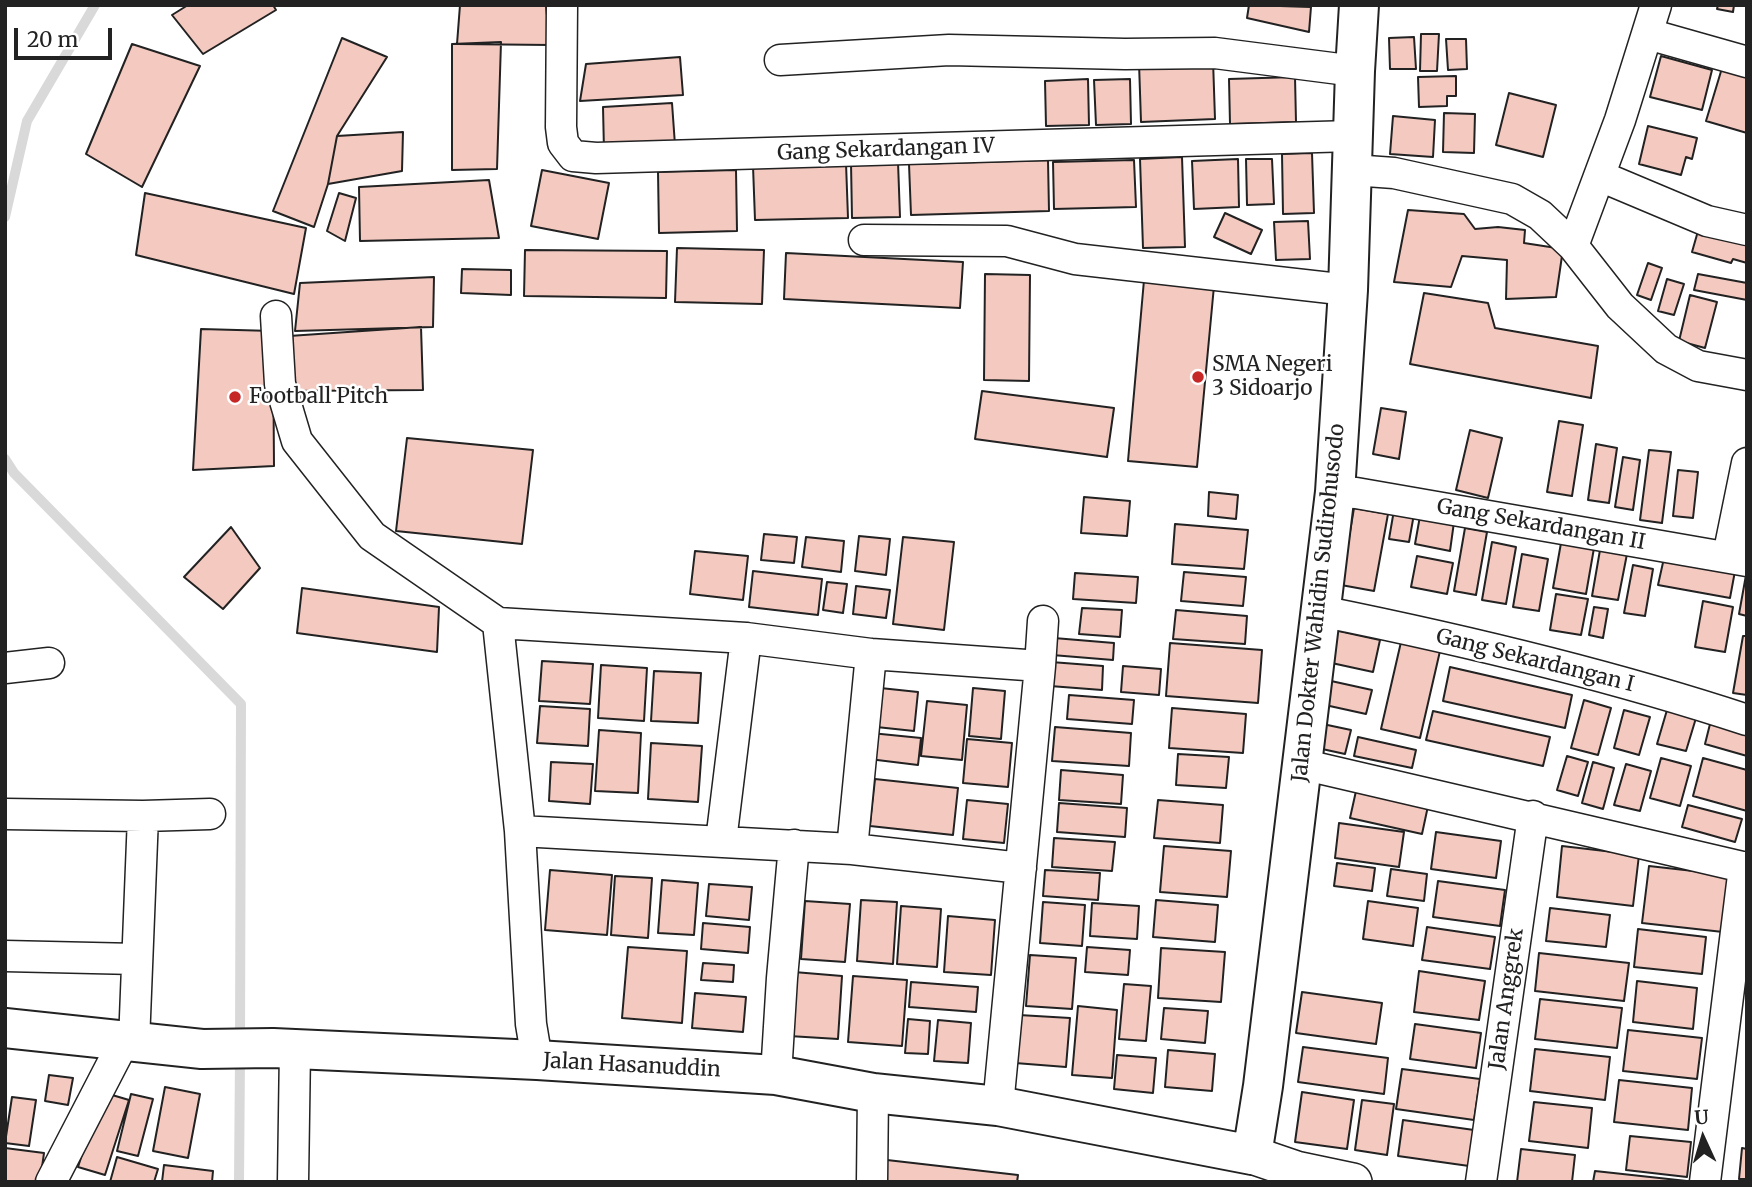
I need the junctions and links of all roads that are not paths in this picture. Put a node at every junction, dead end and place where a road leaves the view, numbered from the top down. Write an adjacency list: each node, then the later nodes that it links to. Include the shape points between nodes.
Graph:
1 (562, 5): 7 (street, Gang Sekardangan IV, via 561,127 573,156)
2 (1359, 5): 6 (main road, Jalan Dokter Wahidin Sudirohusodo)
3 (1652, 19): 5 (street); 8 (street)
4 (780, 60): 6 (street, via 949,50 1215,54)
5 (1747, 62)
6 (1355, 71): 7 (main road, Jalan Dokter Wahidin Sudirohusodo)
7 (1352, 153): 11 (street, via 1394,173 1512,199 1540,215); 12 (main road, Jalan Dokter Wahidin Sudirohusodo)
8 (1600, 176): 9 (street, via 1707,221); 11 (street)
9 (1747, 230)
10 (864, 240): 12 (street, via 1007,241 1075,259)
11 (1573, 246): 14 (street, via 1620,306 1666,349 1698,366)
12 (1348, 290): 16 (main road, Jalan Dokter Wahidin Sudirohusodo)
13 (276, 316): 20 (street, via 280,384 297,441 372,536)
14 (1747, 375)
15 (1747, 463): 17 (street)
16 (1335, 492): 17 (street, Gang Sekardangan II); 18 (main road, Jalan Dokter Wahidin Sudirohusodo)
17 (1737, 559)
18 (1320, 611): 26 (street, Gang Sekardangan I, via 1497,648); 27 (main road, Jalan Dokter Wahidin Sudirohusodo)
19 (1042, 621): 24 (street)
20 (498, 623): 21 (street); 32 (street)
21 (746, 638): 22 (street); 33 (street)
22 (871, 654): 24 (street); 35 (street)
23 (50, 663): 25 (street)
24 (1040, 666): 37 (street)
25 (5, 668)
26 (1747, 720)
27 (1301, 764): 31 (street); 47 (main road, Jalan Dokter Wahidin Sudirohusodo)
28 (5, 814): 30 (street)
29 (210, 814): 30 (street)
30 (143, 816): 39 (street)
31 (1533, 816): 36 (street); 52 (street, Jalan Anggrek)
32 (520, 831): 33 (street); 43 (street)
33 (721, 841): 34 (street)
34 (794, 845): 35 (street); 44 (street)
35 (852, 849): 37 (street)
36 (1745, 867): 53 (street)
37 (1021, 868): 46 (street)
38 (5, 957): 39 (street)
39 (136, 959): 41 (street)
40 (5, 1028): 41 (main road, Jalan Hasanuddin)
41 (129, 1041): 42 (main road, Jalan Hasanuddin, via 202,1049); 48 (street)
42 (284, 1049): 43 (main road, Jalan Hasanuddin); 49 (street)
43 (537, 1060): 44 (main road, Jalan Hasanuddin)
44 (776, 1074): 45 (main road, Jalan Hasanuddin)
45 (873, 1093): 46 (main road, Jalan Hasanuddin); 50 (street)
46 (998, 1105): 47 (main road, Jalan Hasanuddin)
47 (1252, 1155): 51 (street)
48 (51, 1182)
49 (293, 1182)
50 (872, 1182)
51 (1353, 1182)
52 (1481, 1182)
53 (1705, 1182)

